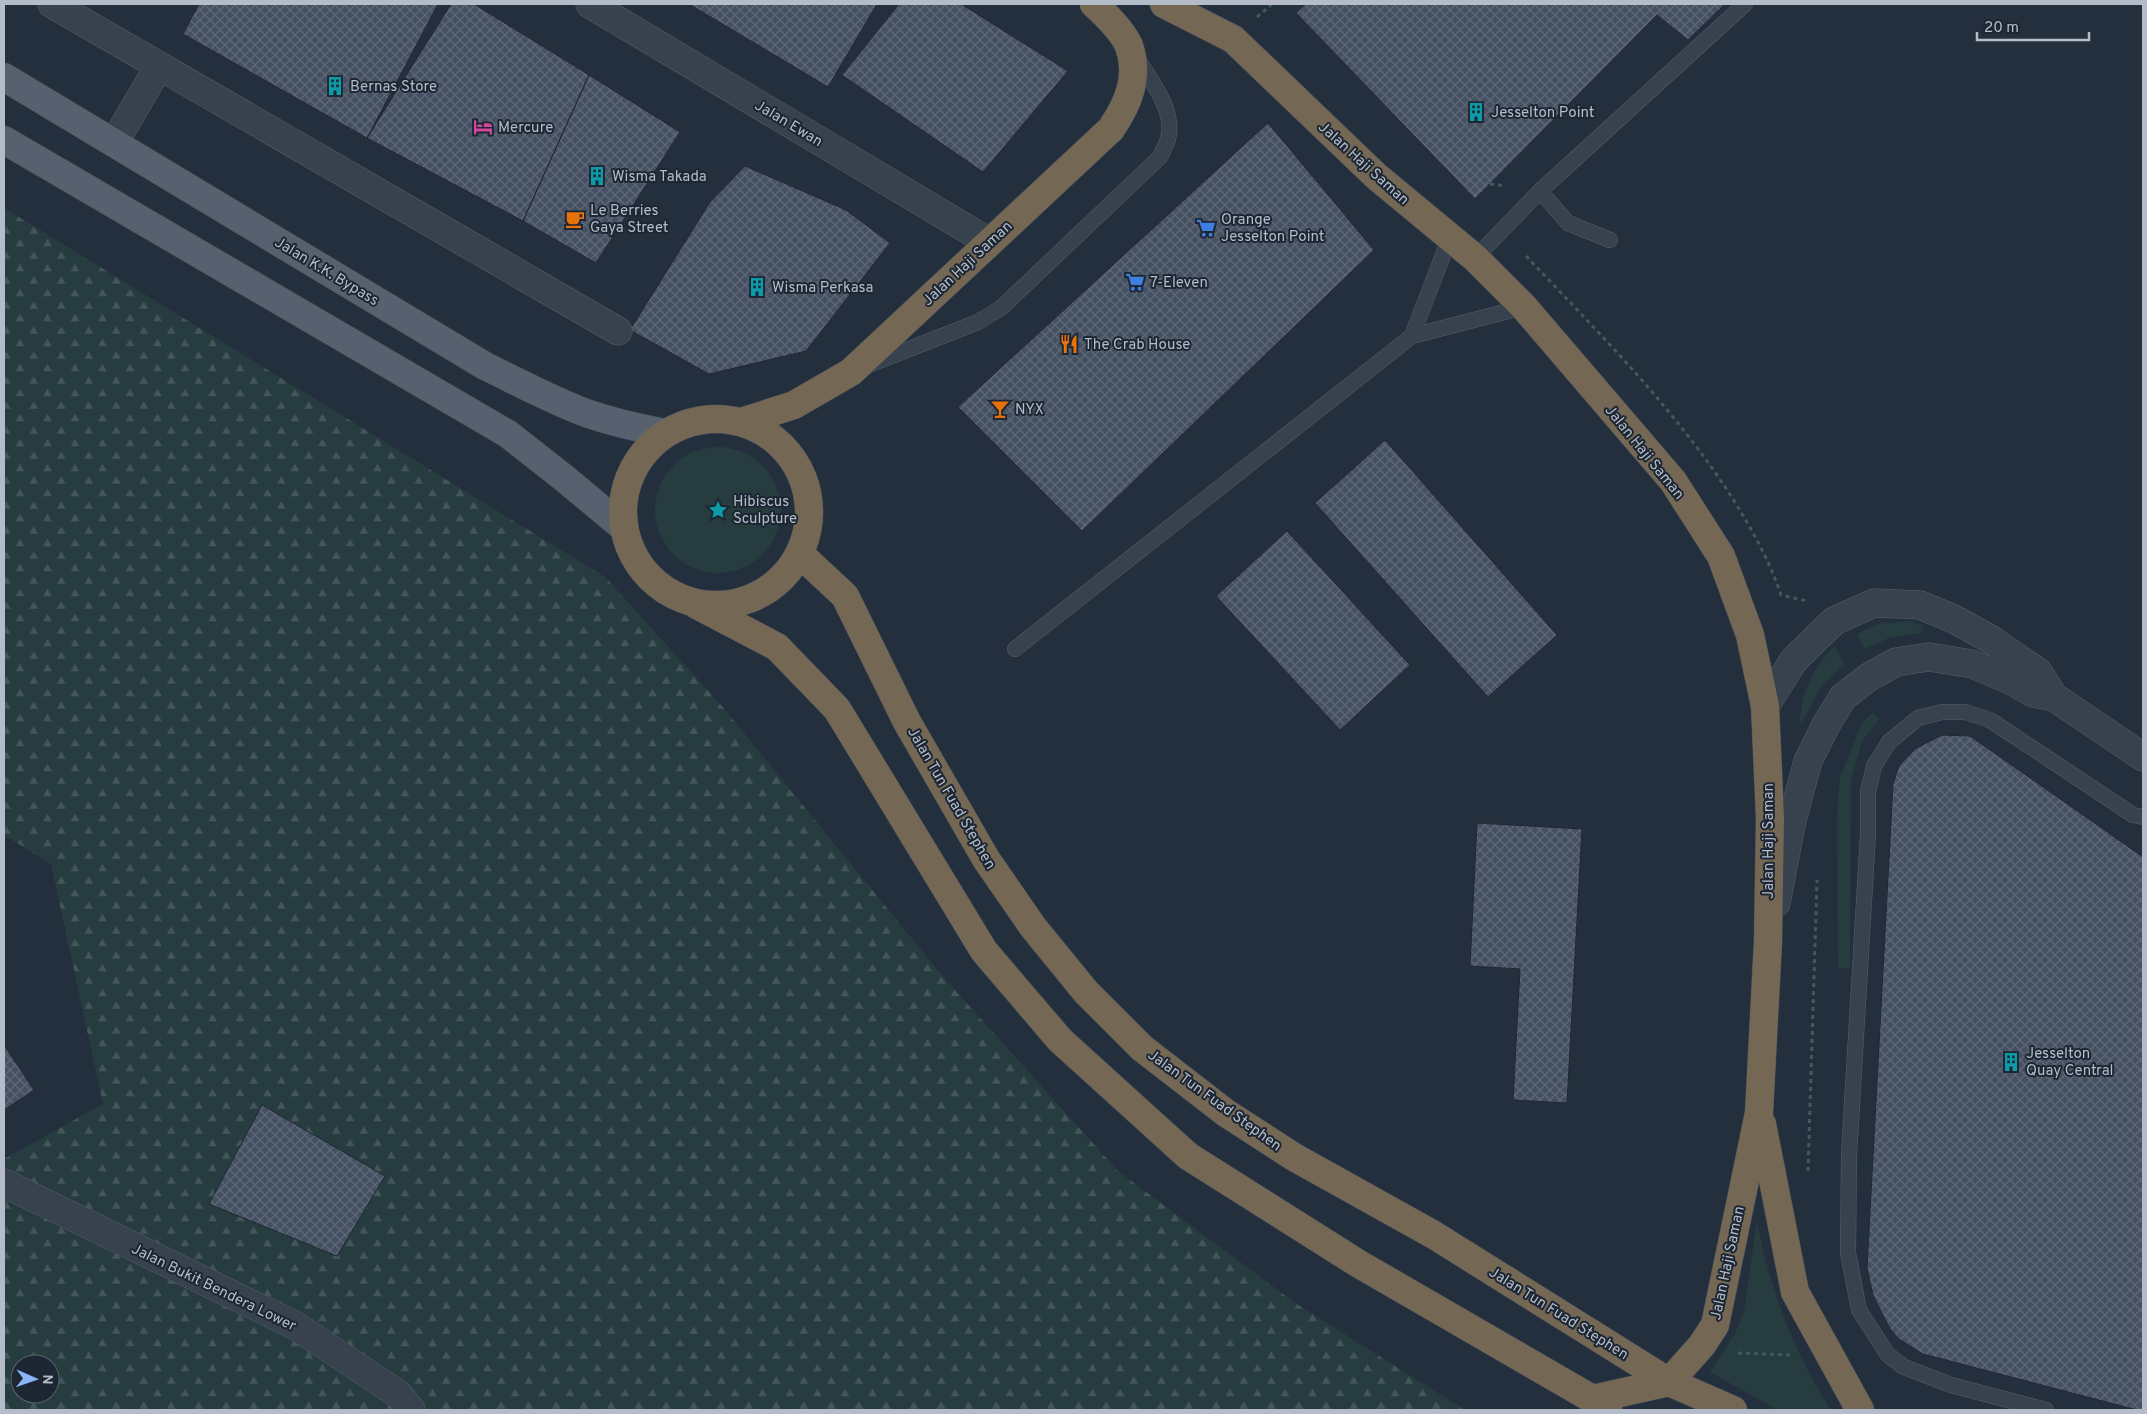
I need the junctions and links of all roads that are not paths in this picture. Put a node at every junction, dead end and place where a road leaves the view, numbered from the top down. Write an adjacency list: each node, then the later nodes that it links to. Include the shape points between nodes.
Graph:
1 (52, 4): 7 (street)
2 (590, 4): 14 (street, Jalan Ewan)
3 (1094, 4): 6 (highway, Jalan Haji Saman)
4 (1164, 4): 12 (highway, Jalan Haji Saman, via 1233,39 1376,176)
5 (1745, 4): 11 (lane)
6 (1129, 45): 14 (highway, Jalan Haji Saman, via 1133,70 1131,93 1115,123); 19 (lane, via 1168,115 1168,137 1160,157 1001,308 978,322)
7 (159, 66): 10 (street); 17 (street)
8 (4, 77): 10 (main road, Jalan K.K. Bypass)
9 (4, 140): 22 (main road, via 508,434)
10 (114, 143): 21 (main road, Jalan K.K. Bypass, via 485,366 586,413)
11 (1540, 191): 13 (lane, via 1568,223); 15 (lane)
12 (1450, 237): 15 (highway, Jalan Haji Saman); 18 (lane)
13 (1610, 240)
14 (989, 242): 19 (highway, Jalan Haji Saman)
15 (1475, 258): 16 (highway, Jalan Haji Saman)
16 (1524, 308): 18 (lane); 27 (highway, Jalan Haji Saman, via 1673,481 1721,556 1750,635)
17 (618, 331)
18 (1412, 336): 25 (lane)
19 (851, 372): 20 (highway, Jalan Haji Saman, via 794,405)
20 (741, 422): 21 (highway, via 715,418 689,422); 23 (highway, via 766,433 787,451 802,474 809,500 808,528)
21 (665, 434): 22 (highway, via 644,452 630,475 623,502)
22 (624, 528): 24 (highway, via 630,550 641,570 663,590)
23 (800, 554): 24 (highway, via 782,579 757,597 727,606); 33 (highway, Jalan Tun Fuad Stephen, via 845,596 907,722 986,859 1033,927 1086,992 1142,1048 1226,1112 1294,1157 1434,1235)
24 (697, 605): 34 (highway, via 777,647 837,709 984,951 1060,1040 1188,1156 1359,1264)
25 (1015, 649)
26 (2054, 697): 27 (street, via 2038,672 1954,619 1920,605 1874,603 1834,621 1794,660); 28 (street); 30 (street, via 2033,693 1972,664 1929,657 1896,662 1869,676 1843,697 1808,761 1792,820)
27 (1765, 706): 30 (highway, Jalan Haji Saman, via 1770,818)
28 (2143, 756)
29 (2140, 818): 38 (lane, via 1990,720 1965,712 1942,712 1918,718 1889,742 1874,766 1868,792 1849,1155 1848,1253 1859,1310 1888,1355 1904,1367 1951,1385)
30 (1768, 941): 31 (highway, Jalan Haji Saman)
31 (1759, 1113): 33 (highway, Jalan Haji Saman, via 1715,1325); 37 (highway, Jalan Haji Saman, via 1795,1292)
32 (4, 1183): 35 (street, Jalan Bukit Bendera Lower, via 296,1326 398,1394)
33 (1669, 1382): 34 (highway); 36 (highway, Jalan Tun Fuad Stephen)
34 (1602, 1405)
35 (411, 1410)
36 (1733, 1410)
37 (1860, 1410)
38 (2046, 1410)

